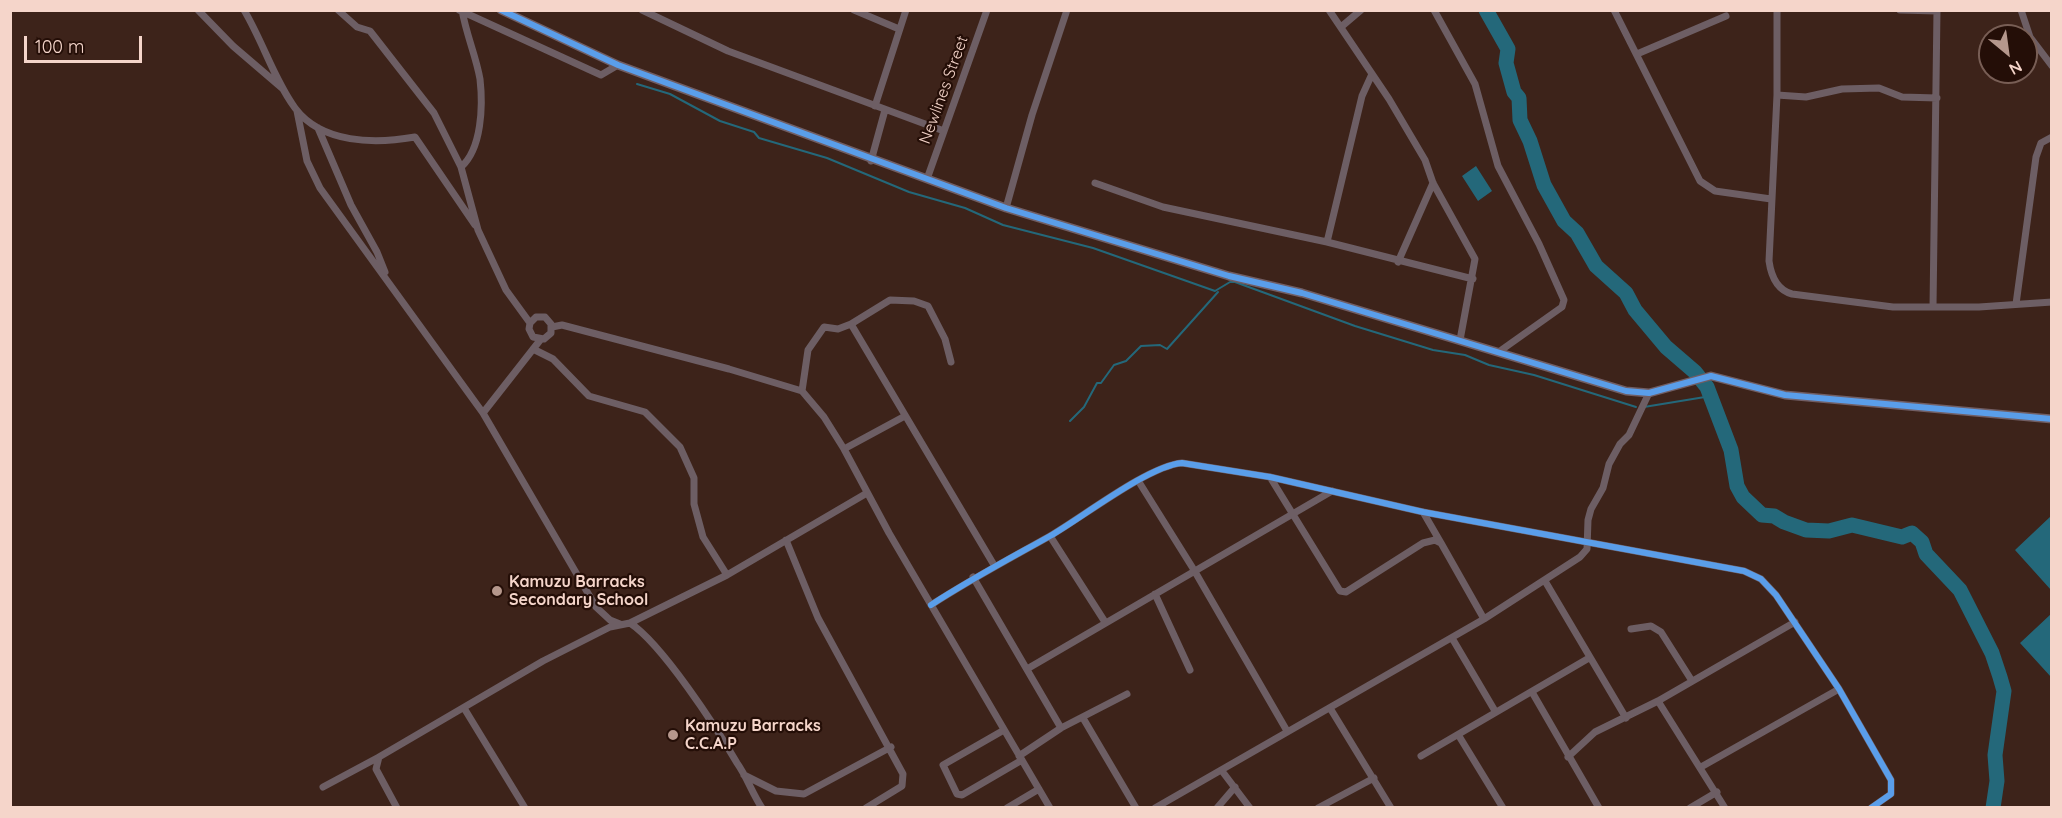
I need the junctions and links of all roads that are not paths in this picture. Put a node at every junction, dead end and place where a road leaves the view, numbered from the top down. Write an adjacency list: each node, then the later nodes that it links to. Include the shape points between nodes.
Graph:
1 (198, 10): 26 (street)
2 (244, 10): 26 (street)
3 (338, 10): 36 (street, via 357,27 370,31 434,113)
4 (501, 10): 23 (street)
5 (642, 10): 29 (street, via 728,51)
6 (854, 10): 21 (street)
7 (906, 10): 21 (street)
8 (987, 10): 33 (street, Newlines Street)
9 (1067, 10): 41 (street)
10 (1329, 10): 20 (street)
11 (1361, 10): 20 (street)
12 (1434, 10): 56 (street, via 1471,76 1498,166 1564,300 1562,307)
13 (1614, 10): 22 (street)
14 (1777, 10): 27 (street)
15 (1900, 10): 18 (street)
16 (2021, 10): 24 (street, via 2030,37)
17 (461, 11): 23 (street, via 601,75); 36 (street, via 480,78 480,118 475,145)
18 (1936, 11): 28 (street)
19 (1726, 16): 22 (street)
20 (1341, 27): 25 (street)
21 (899, 29): 29 (street)
22 (1637, 54): 40 (street, via 1700,181 1715,190)
23 (618, 65): 35 (street)
24 (2052, 66)
25 (1372, 74): 39 (street, via 1425,160); 43 (street, via 1359,107)
26 (284, 90): 31 (street)
27 (1777, 95): 28 (street, via 1806,97 1842,89 1879,87 1902,97); 40 (street)
28 (1937, 98): 49 (street)
29 (875, 106): 30 (street)
30 (885, 110): 33 (street); 35 (street)
31 (297, 111): 32 (street); 46 (street, via 307,161 320,188)
32 (318, 128): 42 (street, via 356,141 415,137); 46 (street)
33 (944, 132): 37 (street, Newlines Street)
34 (2052, 137): 48 (street, via 2041,143 2036,157)
35 (871, 161): 37 (street)
36 (461, 167): 42 (street)
37 (927, 179): 41 (street)
38 (1095, 183): 43 (street, via 1162,207)
39 (1433, 183): 44 (street); 45 (street, via 1475,259)
40 (1771, 199): 49 (street, via 1770,267 1786,292 1893,307)
41 (1006, 208): 54 (street, via 1229,276 1302,293)
42 (478, 230): 50 (street, via 506,290)
43 (1327, 242): 44 (street)
44 (1398, 262): 45 (street)
45 (1473, 279): 54 (street)
46 (389, 283): 60 (street)
47 (2052, 302): 48 (street)
48 (2016, 304): 49 (street)
49 (1933, 307)
50 (530, 323): 52 (street, via 542,316); 53 (street, via 531,334)
51 (851, 324): 57 (street, via 890,300 925,303 945,339); 58 (street, via 838,329 824,327 812,342); 61 (street)
52 (552, 327): 53 (street, via 549,335); 58 (street, via 562,326 663,351)
53 (541, 339): 55 (street)
54 (1460, 340): 56 (street)
55 (533, 349): 60 (street); 76 (street, via 553,359 589,396 645,412 683,450 694,478 694,504 703,537)
56 (1500, 351): 59 (street, via 1626,391)
57 (951, 362)
58 (802, 391): 63 (street)
59 (1649, 393): 62 (street, via 1711,376 1785,395); 73 (street, via 1629,435 1609,464 1588,520)
60 (483, 413): 85 (street, via 596,607)
61 (905, 416): 63 (street); 74 (street)
62 (2052, 419)
63 (844, 449): 67 (street)
64 (1270, 477): 65 (street, via 1182,463 1168,465); 66 (street); 69 (street)
65 (1139, 482): 70 (street); 75 (street)
66 (1332, 491): 68 (street); 69 (street)
67 (867, 493): 71 (street); 80 (street)
68 (1423, 512): 72 (street); 73 (street)
69 (1291, 514): 72 (street, via 1343,593 1422,543); 75 (street)
70 (1050, 536): 74 (street); 82 (street)
71 (786, 540): 76 (street); 105 (street, via 818,618)
72 (1441, 543): 81 (street)
73 (1588, 543): 78 (street, via 1584,554); 83 (street, via 1753,574 1767,584)
74 (994, 565): 77 (street)
75 (1194, 570): 79 (street); 103 (street)
76 (727, 575): 84 (street)
77 (973, 577): 80 (street); 89 (street)
78 (1545, 581): 81 (street); 88 (street)
79 (1155, 594): 82 (street); 90 (street)
80 (931, 605): 102 (street)
81 (1484, 619): 87 (street)
82 (1105, 622): 89 (street)
83 (1796, 622): 91 (street); 92 (street)
84 (630, 623): 85 (street); 112 (street, via 665,659)
85 (620, 624): 96 (street, via 543,661)
86 (1631, 629): 91 (street, via 1650,626 1661,632)
87 (1452, 638): 97 (street); 98 (street)
88 (1589, 658): 93 (street); 100 (street)
89 (1027, 669): 101 (street)
90 (1190, 670)
91 (1692, 681): 95 (street)
92 (1839, 689): 110 (street); 134 (street, via 1891,780 1891,794)
93 (1532, 692): 98 (street); 108 (street)
94 (1127, 694): 99 (street)
95 (1658, 701): 100 (street); 110 (street)
96 (464, 708): 107 (street); 119 (street)
97 (1330, 708): 103 (street); 113 (street)
98 (1495, 711): 104 (street)
99 (1083, 718): 101 (street); 124 (street)
100 (1626, 718): 108 (street, via 1595,732)
101 (1061, 728): 109 (street)
102 (1004, 730): 109 (street); 109 (street, via 945,762 943,768 957,794 962,795)
103 (1287, 731): 111 (street)
104 (1459, 736): 106 (street); 130 (street)
105 (891, 747): 112 (street, via 804,794 776,791); 121 (street, via 904,782 895,792)
106 (1421, 756)
107 (379, 757): 114 (street); 118 (street, via 376,769)
108 (1568, 757): 131 (street)
109 (1021, 758): 116 (street)
110 (1701, 767): 117 (street)
111 (1222, 771): 115 (street); 125 (street)
112 (744, 775): 120 (street)
113 (1374, 778): 128 (street); 129 (street)
114 (323, 787)
115 (1235, 787): 126 (street); 127 (street)
116 (1039, 789): 122 (street); 123 (street)
117 (1717, 792): 132 (street); 133 (street)
118 (397, 807)
119 (525, 807)
120 (762, 807)
121 (866, 807)
122 (1007, 807)
123 (1050, 807)
124 (1136, 807)
125 (1155, 807)
126 (1217, 807)
127 (1250, 807)
128 (1318, 807)
129 (1391, 807)
130 (1503, 807)
131 (1599, 807)
132 (1690, 807)
133 (1725, 807)
134 (1871, 807)

